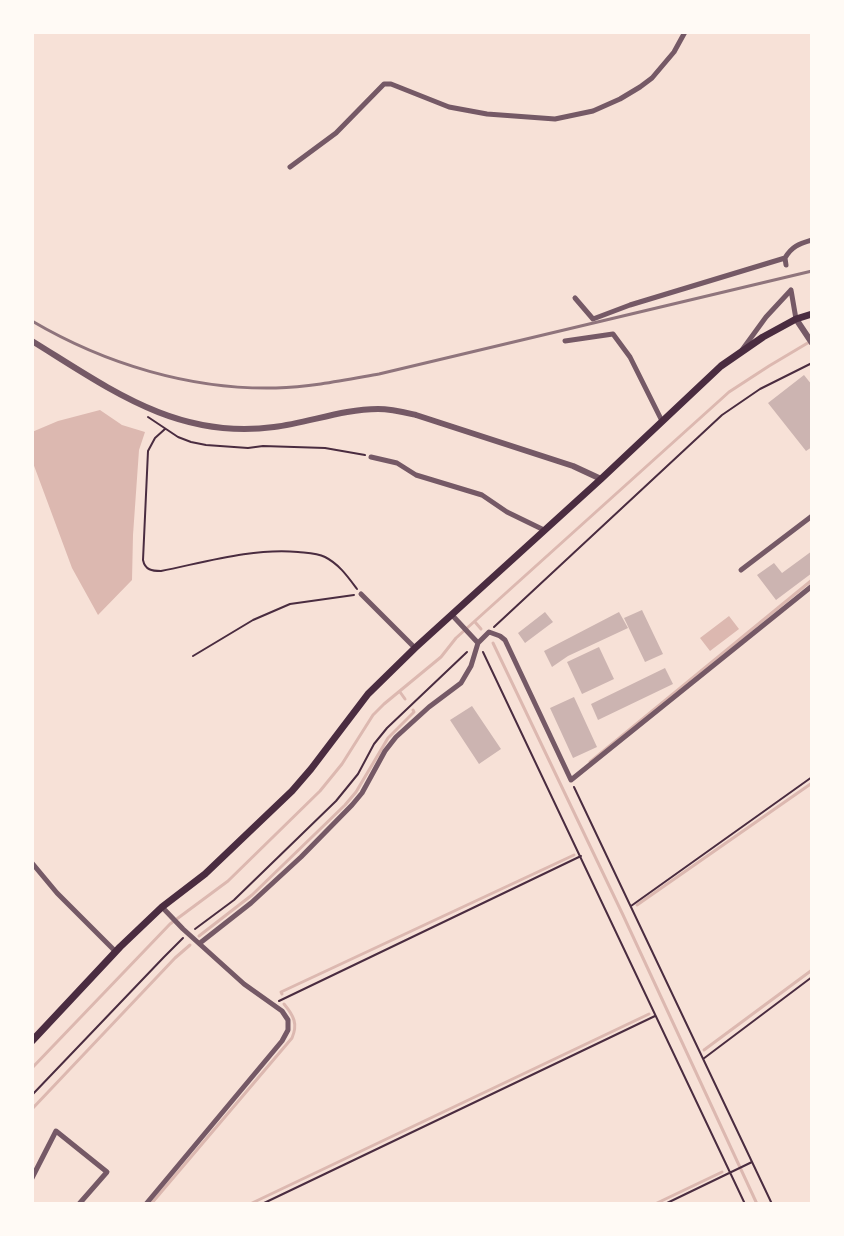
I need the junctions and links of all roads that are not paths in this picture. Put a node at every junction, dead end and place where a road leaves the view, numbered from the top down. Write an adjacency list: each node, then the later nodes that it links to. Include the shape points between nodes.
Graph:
1 (685, 32): 2 (street, via 674,52 640,87 593,111 555,119 449,107 384,84 336,132)
2 (290, 167)
3 (812, 240): 4 (street, via 790,249)
4 (785, 258): 5 (street); 6 (street, via 594,319)
5 (786, 265)
6 (575, 298)
7 (812, 314): 8 (main road)
8 (796, 319): 11 (street); 12 (main road); 12 (street, via 791,290)
9 (565, 341): 13 (street, via 613,334 630,357)
10 (32, 342): 15 (street, via 135,403 203,426 233,429 275,427 364,410 394,410 573,466)
11 (812, 343)
12 (740, 352): 13 (main road)
13 (662, 421): 15 (main road)
14 (371, 457): 17 (street, via 397,463 416,475 482,495 507,512)
15 (601, 479): 17 (main road)
16 (812, 516): 18 (street)
17 (544, 530): 21 (main road)
18 (740, 570)
19 (812, 586): 22 (street, via 571,780 505,640 489,632)
20 (361, 594): 23 (street)
21 (452, 615): 22 (street); 23 (main road)
22 (478, 643): 26 (street, via 462,683 396,737 352,805 251,903)
23 (415, 648): 25 (main road, via 368,694 312,769 292,790)
24 (32, 863): 27 (street)
25 (164, 909): 26 (street); 27 (main road)
26 (200, 943): 31 (street, via 244,984 282,1010 288,1020 288,1030)
27 (116, 952): 28 (main road)
28 (32, 1041)
29 (32, 1178): 30 (street, via 56,1131 107,1172)
30 (79, 1204)
31 (146, 1204)

